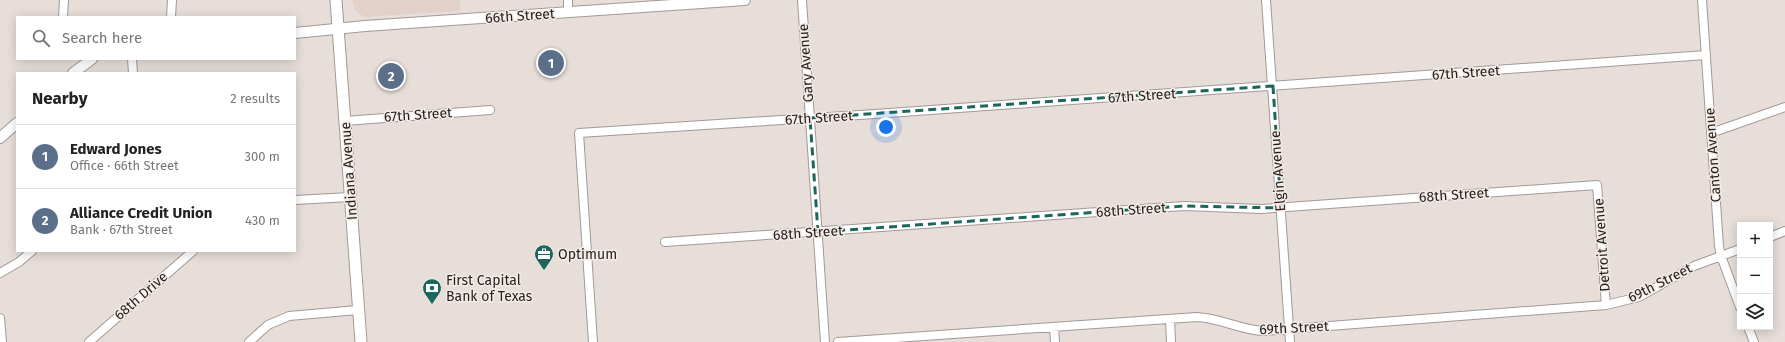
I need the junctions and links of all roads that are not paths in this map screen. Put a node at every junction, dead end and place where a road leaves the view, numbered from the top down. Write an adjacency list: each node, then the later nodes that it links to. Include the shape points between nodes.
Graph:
1 (64, 0): 10 (street)
2 (172, 0): 11 (street)
3 (336, 0): 12 (main road, Indiana Avenue)
4 (568, 0): 9 (street)
5 (745, 0): 9 (street, 66th Street)
6 (802, 0): 22 (street, Gary Avenue)
7 (1266, 0): 19 (street, Elgin Avenue)
8 (1702, 0): 14 (street, Canton Avenue)
9 (568, 12): 12 (street, 66th Street)
10 (63, 16)
11 (171, 16)
12 (338, 29): 13 (street, 66th Street); 23 (main road, Indiana Avenue)
13 (296, 33)
14 (1706, 55): 19 (street, 67th Street); 25 (street, Canton Avenue)
15 (132, 60): 18 (street)
16 (85, 61): 17 (street)
17 (74, 72)
18 (133, 72)
19 (1273, 86): 22 (street, 67th Street); 30 (street, Elgin Avenue)
20 (1785, 107): 25 (street)
21 (490, 110): 23 (street, 67th Street)
22 (810, 118): 32 (street, Gary Avenue); 53 (street, 67th Street, via 579,133)
23 (345, 121): 28 (main road, Indiana Avenue)
24 (16, 124): 26 (street)
25 (1711, 133): 38 (street, Canton Avenue)
26 (0, 138)
27 (1597, 185): 30 (street, 68th Street); 41 (street, Detroit Avenue)
28 (350, 197): 29 (street); 42 (main road, Indiana Avenue)
29 (296, 200)
30 (1281, 208): 32 (street, 68th Street, via 1184,206); 46 (street, Elgin Avenue)
31 (1785, 231): 33 (street)
32 (818, 232): 34 (street, 68th Street); 54 (street, Gary Avenue)
33 (1773, 236)
34 (665, 242)
35 (1737, 250): 38 (street, 69th Street)
36 (31, 252): 39 (street)
37 (192, 252): 50 (street, 68th Drive)
38 (1721, 256): 40 (street, Canton Avenue); 41 (street, 69th Street, via 1694,266 1639,297)
39 (0, 273)
40 (1737, 298)
41 (1606, 306): 46 (street, 69th Street)
42 (358, 310): 51 (street, via 289,316 268,325); 52 (main road, Indiana Avenue)
43 (0, 318): 49 (street)
44 (1170, 319): 45 (street, 69th Street); 46 (street, 69th Street, via 1204,317 1252,330); 57 (street)
45 (1054, 327): 48 (street, 69th Street); 56 (street)
46 (1290, 329): 58 (street, Elgin Avenue)
47 (1749, 330): 59 (street)
48 (939, 339): 55 (street, 69th Street)
49 (2, 342)
50 (88, 342)
51 (249, 342)
52 (361, 342)
53 (593, 342)
54 (825, 342)
55 (838, 342)
56 (1055, 342)
57 (1171, 342)
58 (1290, 342)
59 (1754, 342)

